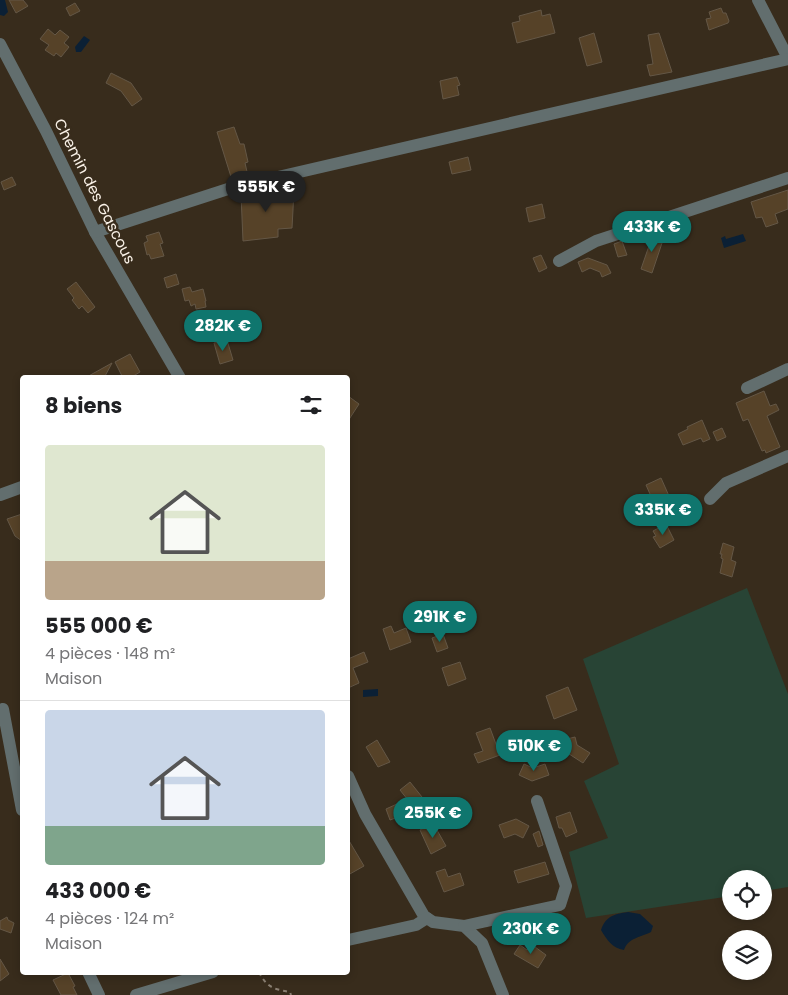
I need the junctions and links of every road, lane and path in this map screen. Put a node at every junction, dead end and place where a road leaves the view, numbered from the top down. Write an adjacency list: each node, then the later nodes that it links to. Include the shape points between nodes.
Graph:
1 (758, 0): 3 (street)
2 (0, 44): 5 (street, Chemin des Gascous)
3 (788, 59): 5 (street, via 264,180)
4 (788, 178): 6 (street, via 596,242)
5 (95, 232): 8 (street, Chemin des Gascous)
6 (559, 261)
7 (788, 369): 9 (street)
8 (178, 375)
9 (747, 388)
10 (788, 456): 13 (street, via 726,483)
11 (20, 488): 12 (street)
12 (0, 495)
13 (710, 499)
14 (4, 709): 16 (street)
15 (350, 780): 18 (street, via 365,814)
16 (20, 799)
17 (537, 800): 19 (street, via 566,886 560,905)
18 (427, 918): 19 (street, via 433,922); 20 (street, via 416,925)
19 (464, 926): 27 (street, via 482,943)
20 (350, 940)
21 (89, 975): 24 (street)
22 (203, 975): 25 (street)
23 (261, 975): 26 (path, via 267,985)
24 (99, 995)
25 (136, 995)
26 (291, 995)
27 (502, 995)

